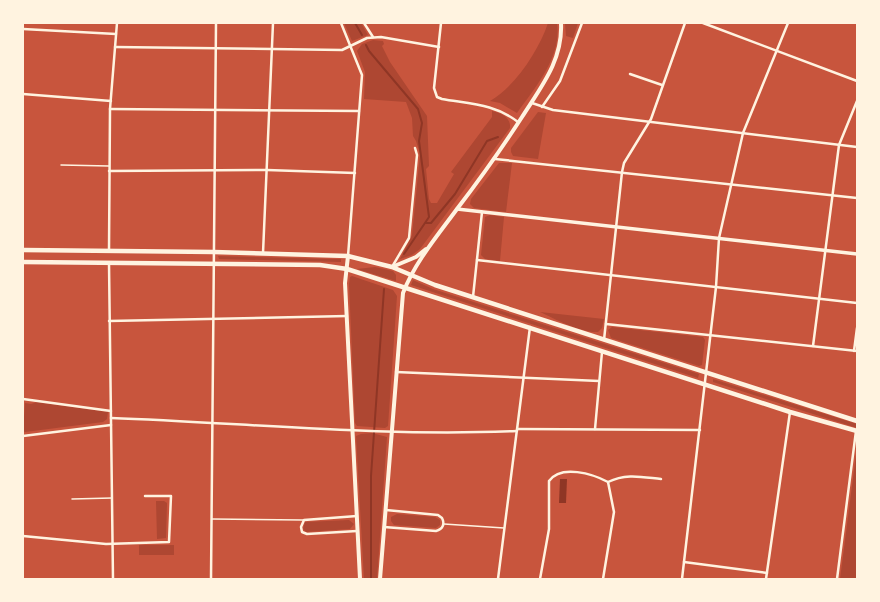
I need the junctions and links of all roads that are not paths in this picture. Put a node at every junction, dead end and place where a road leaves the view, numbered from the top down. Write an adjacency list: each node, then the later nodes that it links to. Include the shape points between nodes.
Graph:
1 (117, 23): 13 (street)
2 (216, 23): 18 (street)
3 (273, 23): 19 (street)
4 (341, 23): 16 (street)
5 (364, 23): 14 (street)
6 (441, 23): 17 (street)
7 (561, 23): 27 (main road, via 562,35 554,64)
8 (582, 23): 28 (street, via 560,81)
9 (685, 23): 23 (street)
10 (703, 23): 20 (street)
11 (788, 23): 20 (street)
12 (23, 29): 13 (street)
13 (116, 34): 15 (street)
14 (373, 37): 16 (street); 17 (street)
15 (115, 47): 18 (street); 25 (street)
16 (350, 47): 19 (street, via 342,50); 32 (street, via 361,72)
17 (439, 47): 33 (street, via 434,92 437,97 494,108)
18 (216, 48): 19 (street); 31 (street)
19 (273, 49): 30 (street)
20 (777, 51): 22 (street); 35 (street)
21 (630, 74): 23 (street)
22 (857, 81)
23 (662, 85): 34 (street)
24 (23, 94): 25 (street)
25 (111, 101): 29 (street)
26 (857, 101): 36 (street)
27 (532, 103): 28 (street); 33 (main road)
28 (542, 107): 34 (street)
29 (110, 109): 31 (street); 41 (street)
30 (269, 109): 31 (street); 32 (street); 42 (street)
31 (215, 110): 44 (street)
32 (359, 111): 46 (street)
33 (519, 123): 39 (main road)
34 (648, 123): 35 (street); 45 (street, via 624,163)
35 (743, 132): 36 (street); 47 (street)
36 (839, 145): 37 (street); 48 (street)
37 (857, 147)
38 (415, 148): 66 (street, via 417,155 409,238)
39 (494, 158): 45 (street); 50 (main road)
40 (62, 165): 41 (lane)
41 (109, 166): 43 (street)
42 (267, 170): 44 (street); 46 (street); 59 (street)
43 (109, 171): 44 (street); 57 (street)
44 (214, 171): 58 (street)
45 (622, 172): 47 (street); 52 (street)
46 (355, 173): 61 (street)
47 (730, 184): 48 (street); 53 (street)
48 (832, 196): 49 (street); 56 (street)
49 (857, 198)
50 (457, 209): 51 (street); 54 (main road)
51 (482, 212): 52 (street); 62 (street)
52 (616, 227): 53 (street); 69 (street)
53 (719, 238): 56 (street); 71 (street)
54 (428, 248): 66 (main road, via 416,257); 68 (main road)
55 (23, 250): 57 (highway)
56 (825, 251): 60 (street); 73 (street)
57 (109, 252): 58 (highway)
58 (214, 252): 59 (highway); 65 (street)
59 (263, 253): 61 (highway)
60 (857, 254)
61 (348, 256): 66 (highway); 67 (main road)
62 (477, 260): 69 (street); 72 (street)
63 (23, 262): 64 (highway)
64 (110, 262): 65 (highway); 77 (street)
65 (213, 263): 67 (highway, via 320,265); 76 (street)
66 (392, 267): 68 (highway)
67 (347, 269): 70 (highway); 75 (main road)
68 (411, 275): 70 (main road); 72 (highway)
69 (610, 275): 71 (street); 78 (street)
70 (405, 287): 79 (highway); 86 (main road, via 401,297)
71 (716, 287): 73 (street); 81 (street)
72 (473, 298): 82 (highway)
73 (820, 298): 74 (street); 83 (street)
74 (857, 304)
75 (347, 316): 76 (street); 99 (main road)
76 (214, 319): 77 (street); 96 (street)
77 (109, 322): 92 (street)
78 (606, 324): 81 (street); 82 (street)
79 (530, 327): 84 (highway); 88 (street)
80 (857, 328): 85 (street)
81 (710, 334): 83 (street); 87 (street)
82 (604, 340): 87 (highway)
83 (813, 346): 85 (street)
84 (602, 351): 89 (street); 90 (highway)
85 (856, 351)
86 (396, 372): 88 (street); 103 (main road)
87 (706, 373): 90 (street); 95 (highway)
88 (524, 377): 89 (street); 100 (street)
89 (599, 381): 98 (street)
90 (705, 384): 93 (highway); 101 (street)
91 (23, 399): 92 (street)
92 (111, 411): 94 (street)
93 (790, 412): 102 (highway); 121 (street)
94 (111, 418): 96 (street); 97 (street)
95 (857, 421)
96 (212, 422): 99 (street); 112 (street)
97 (111, 425): 104 (street); 108 (street)
98 (595, 429): 100 (street); 101 (street)
99 (353, 430): 103 (street); 111 (main road)
100 (518, 430): 103 (street, via 463,433); 116 (street)
101 (700, 430): 120 (street)
102 (856, 431): 131 (street)
103 (391, 432): 110 (main road)
104 (23, 436)
105 (661, 479): 106 (street, via 622,476)
106 (608, 482): 127 (street, via 593,476 566,471 553,475 549,480 549,529); 128 (street, via 614,512)
107 (145, 496): 119 (street, via 171,496 169,542)
108 (112, 498): 109 (lane); 119 (street)
109 (72, 500)
110 (385, 510): 114 (street, via 438,515); 115 (main road)
111 (357, 516): 113 (street); 117 (main road)
112 (211, 519): 113 (lane); 123 (street)
113 (304, 520): 117 (street, via 301,530 307,534)
114 (444, 524): 115 (street, via 436,531); 116 (lane)
115 (384, 527): 125 (main road)
116 (504, 528): 126 (street)
117 (358, 531): 124 (main road)
118 (23, 536): 119 (street)
119 (112, 543): 122 (street)
120 (684, 562): 121 (street); 129 (street)
121 (766, 572): 130 (street)
122 (112, 579)
123 (211, 579)
124 (360, 579)
125 (380, 579)
126 (498, 579)
127 (540, 579)
128 (603, 579)
129 (682, 579)
130 (766, 579)
131 (837, 579)

